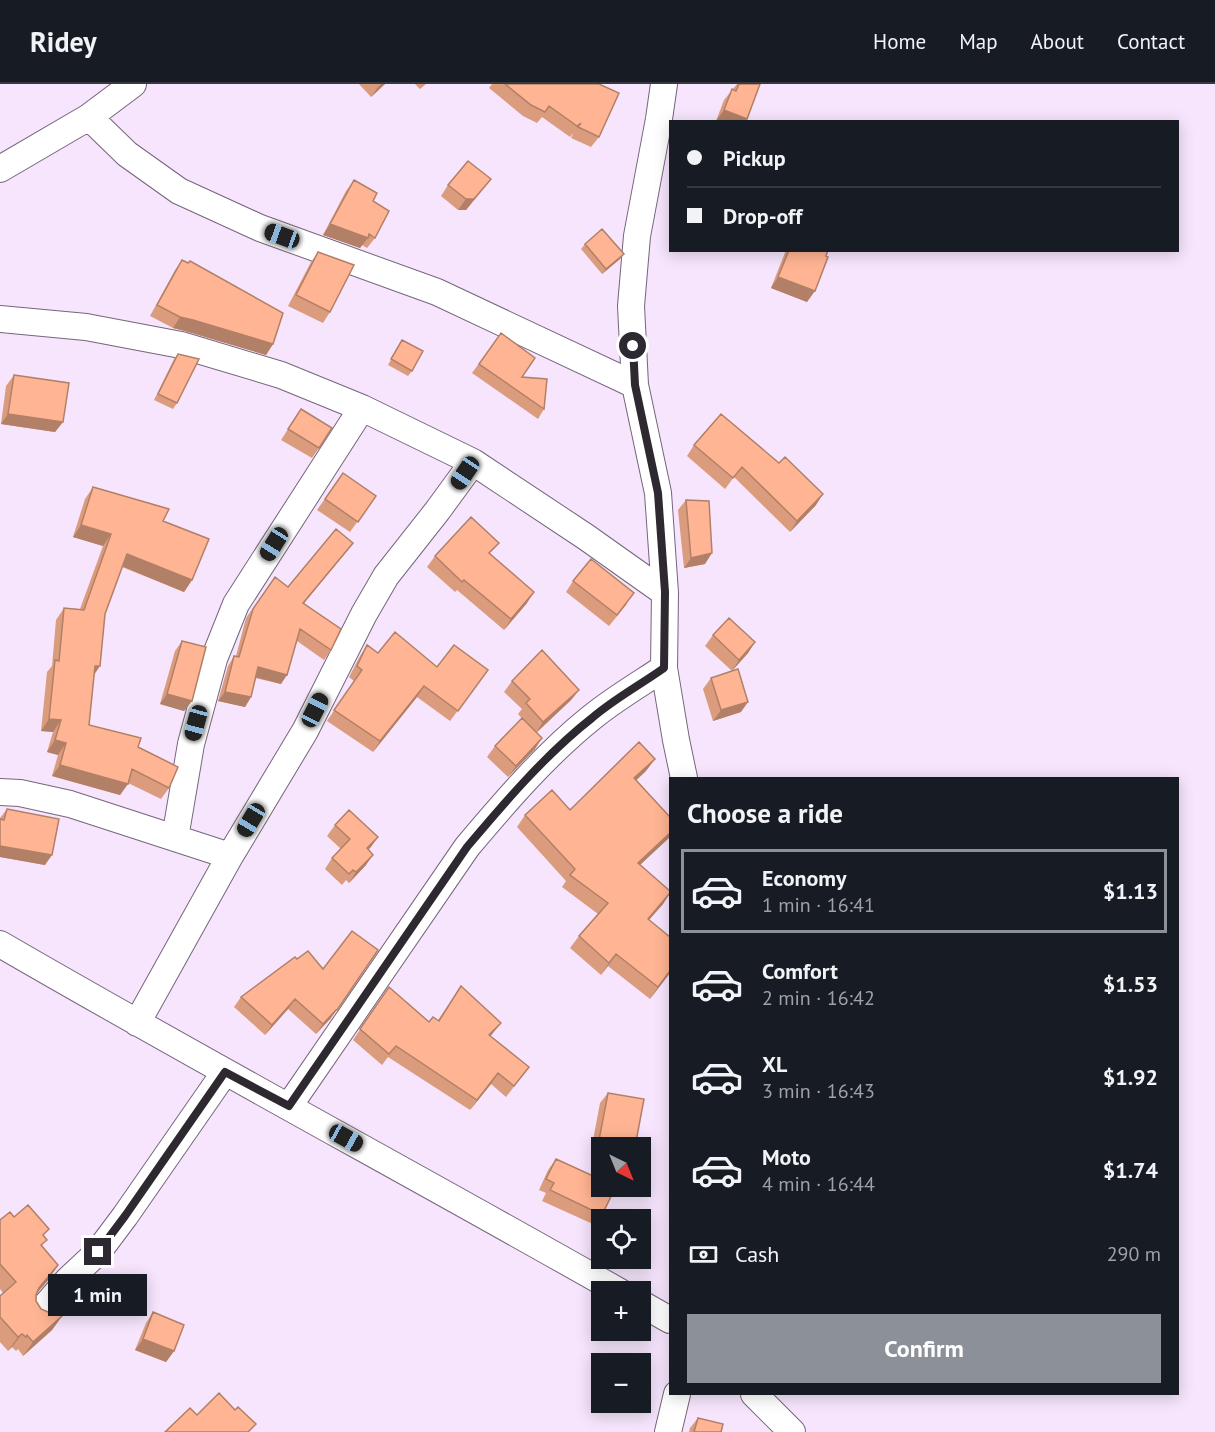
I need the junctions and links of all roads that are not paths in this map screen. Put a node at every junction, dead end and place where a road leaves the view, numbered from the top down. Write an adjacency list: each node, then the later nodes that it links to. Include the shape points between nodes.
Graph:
1 (133, 84): 3 (street)
2 (664, 84): 6 (street, via 637,236 631,306)
3 (89, 117): 4 (street); 6 (street, via 127,154 179,191 260,228 437,292)
4 (0, 169)
5 (0, 319): 7 (street, via 86,327 181,345 281,375)
6 (635, 385): 9 (street, via 658,493)
7 (362, 408): 8 (street); 13 (street, via 236,604 214,659 191,744)
8 (473, 462): 9 (street); 14 (street, via 386,576 305,731)
9 (665, 592): 10 (street)
10 (664, 668): 11 (street); 18 (street, via 592,717 495,813 467,847)
11 (684, 777)
12 (0, 792): 13 (street, via 70,804)
13 (175, 838): 14 (street)
14 (230, 856): 16 (street)
15 (0, 944): 16 (street)
16 (137, 1023): 17 (street)
17 (225, 1072): 18 (street); 21 (street, via 98,1252)
18 (289, 1106): 19 (street)
19 (600, 1281)
20 (651, 1309): 22 (street)
21 (41, 1311)
22 (669, 1319)
23 (677, 1395): 25 (street)
24 (755, 1395): 26 (street)
25 (668, 1432)
26 (792, 1432)

